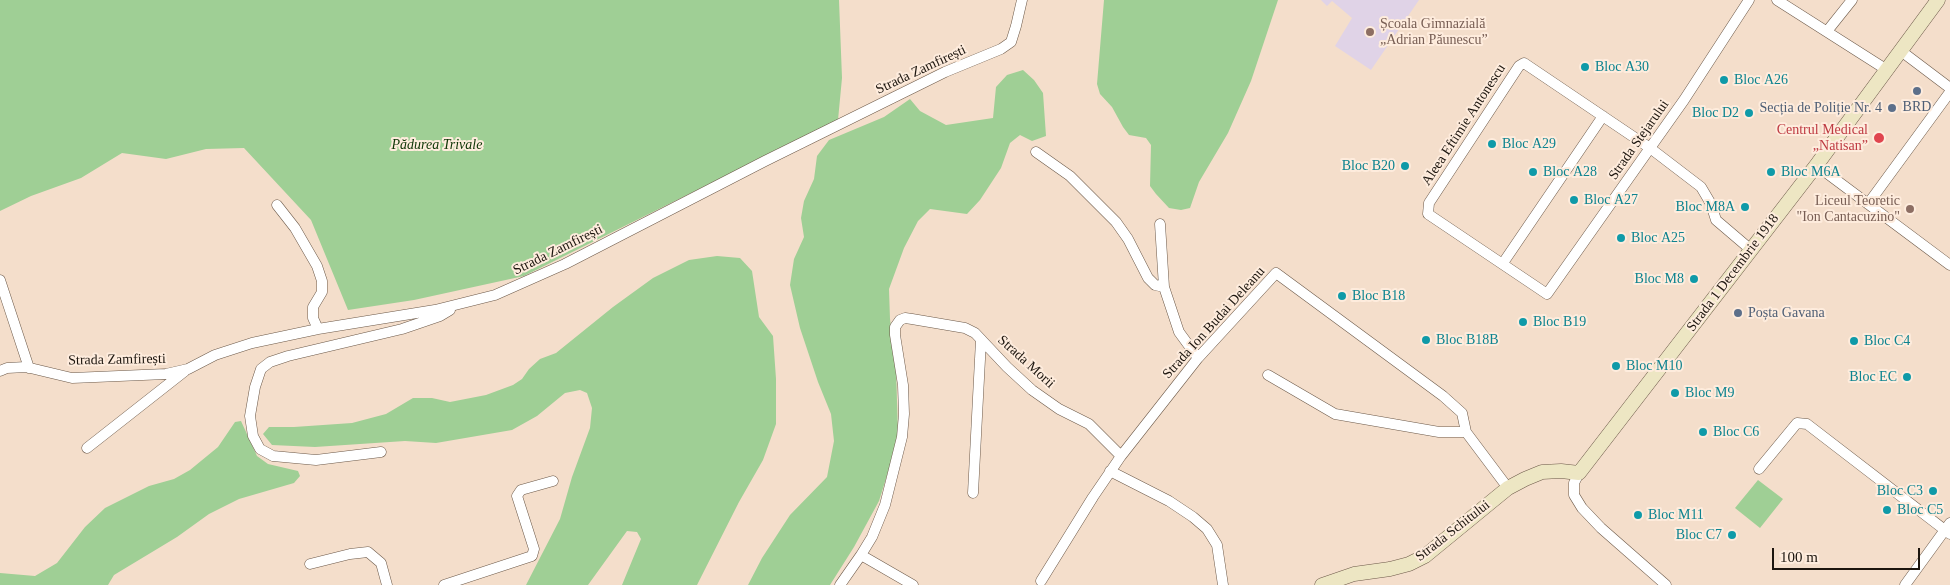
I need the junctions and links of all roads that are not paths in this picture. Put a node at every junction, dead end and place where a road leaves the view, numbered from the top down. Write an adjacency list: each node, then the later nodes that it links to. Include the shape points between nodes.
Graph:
1 (1022, 0): 23 (street, Strada Zamfirești, via 1010,42 1002,49 936,76 564,264 495,295)
2 (1750, 0): 11 (street, Strada Stejarului)
3 (1778, 0): 6 (street)
4 (1852, 0): 6 (street)
5 (1938, 0): 7 (main road, Strada 1 Decembrie 1918)
6 (1828, 30): 8 (street)
7 (1902, 51): 8 (main road, Strada 1 Decembrie 1918); 9 (street)
8 (1887, 70): 13 (main road, Strada 1 Decembrie 1918)
9 (1950, 90): 14 (street)
10 (1603, 116): 11 (street, Aleea Eftimie Antonescu); 18 (street); 18 (street, Aleea Eftimie Antonescu, via 1529,65 1519,66 1429,203 1428,214)
11 (1650, 148): 17 (street, Aleea Eftimie Antonescu, via 1701,187 1716,220); 22 (street, Strada Stejarului)
12 (1036, 152): 21 (street, via 1070,176 1116,222 1148,278 1155,285)
13 (1816, 165): 14 (street); 17 (main road, Strada 1 Decembrie 1918)
14 (1868, 204): 19 (street)
15 (277, 205): 24 (street, via 295,228 322,281 322,292 313,307)
16 (1160, 224): 21 (street)
17 (1750, 249): 37 (main road, Strada 1 Decembrie 1918)
18 (1503, 263): 22 (street, Aleea Eftimie Antonescu)
19 (1950, 265)
20 (0, 280): 27 (street)
21 (1164, 287): 26 (street, via 1179,332)
22 (1547, 294)
23 (456, 306): 24 (street, Strada Zamfirești); 33 (street, via 440,316 402,329 288,356 261,369 250,416 253,436 260,449 273,456 316,460)
24 (318, 329): 28 (street, Strada Zamfirești, via 252,343 214,355)
25 (981, 340): 34 (street, Strada Morii, via 1032,390 1089,424); 40 (street); 42 (street, Strada Morii, via 965,328 906,318 900,320 896,327 903,385 902,438 884,504)
26 (1198, 358): 31 (street, Strada Ion Budai Deleanu, via 1276,273 1443,396 1462,413); 34 (street, Strada Ion Budai Deleanu)
27 (29, 368): 28 (street, Strada Zamfirești, via 72,378 166,374); 29 (street, Strada Zamfirești)
28 (188, 369): 32 (street)
29 (0, 371)
30 (1268, 375): 31 (street, via 1335,414 1439,432)
31 (1466, 432): 39 (street, Strada Ion Budai Deleanu)
32 (87, 448)
33 (380, 452)
34 (1120, 456): 36 (street, Strada Ion Budai Deleanu)
35 (1759, 470): 41 (street, via 1798,423 1807,424)
36 (1110, 471): 44 (street, Strada Ion Budai Deleanu); 49 (street, via 1169,501 1208,529 1216,545)
37 (1579, 473): 39 (main road, Strada Schitului, via 1542,472); 51 (street, via 1574,483 1574,495 1582,508)
38 (553, 481): 46 (street, via 520,490 517,496 534,549 532,556)
39 (1508, 488): 50 (main road, Strada Schitului, via 1425,556 1409,564 1354,574)
40 (973, 494)
41 (1948, 529): 52 (street)
42 (861, 556): 47 (street); 48 (street)
43 (310, 564): 45 (street, via 368,552 381,563)
44 (1041, 581)
45 (387, 585)
46 (444, 585)
47 (840, 585)
48 (913, 585)
49 (1223, 585)
50 (1322, 585)
51 (1666, 585)
52 (1905, 585)

